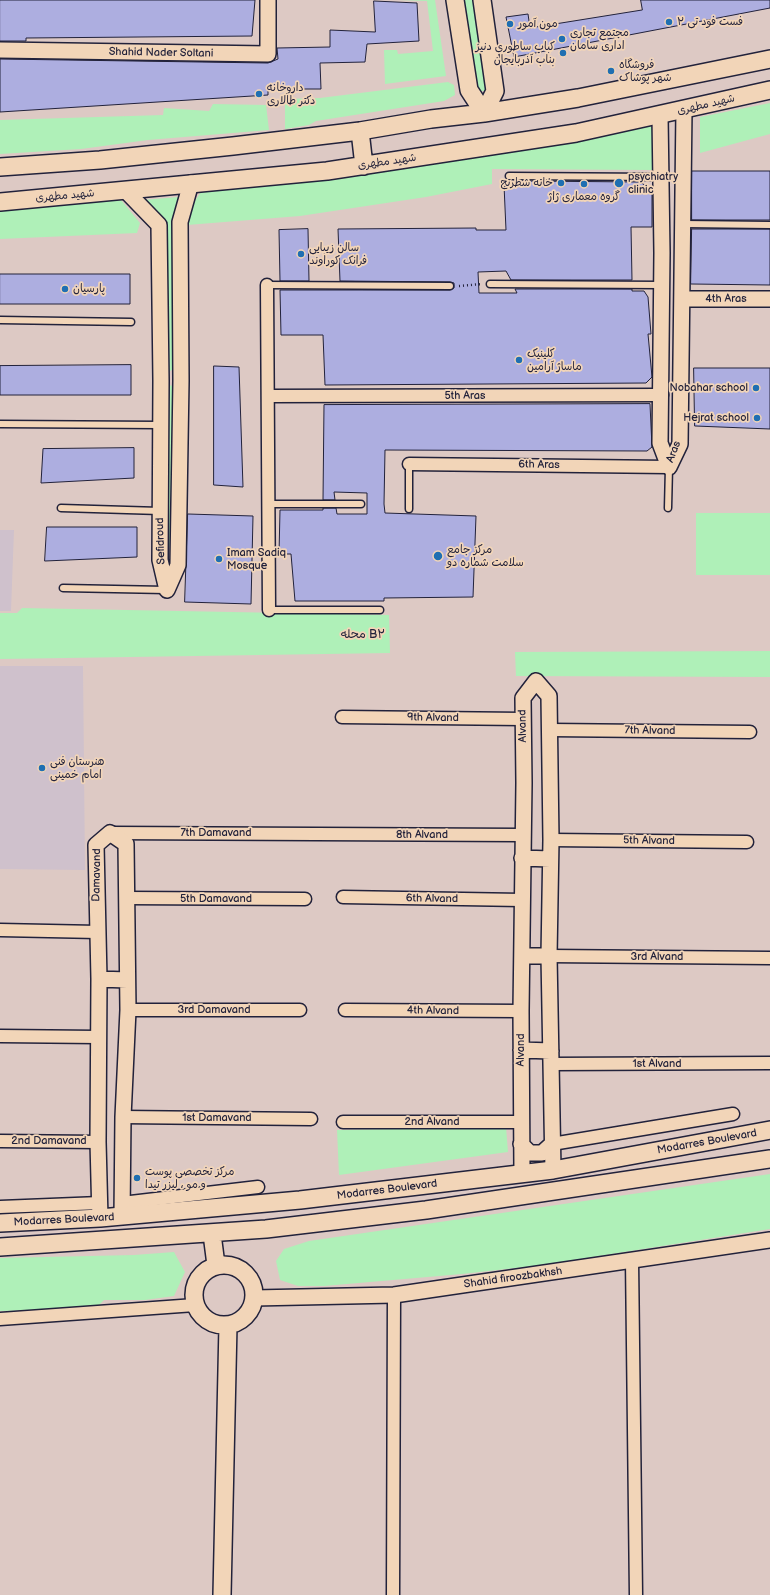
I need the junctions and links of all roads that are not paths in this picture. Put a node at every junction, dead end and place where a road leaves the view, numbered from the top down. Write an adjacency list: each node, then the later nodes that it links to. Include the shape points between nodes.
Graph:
1 (268, 0): 4 (street, Shahid Nader Soltani, via 268,54)
2 (455, 0): 8 (main road, via 469,90)
3 (482, 0): 8 (main road, via 495,91)
4 (0, 50)
5 (770, 59): 8 (main road, via 578,98)
6 (770, 90): 7 (main road, شهید مطهری)
7 (684, 109): 9 (main road, شهید مطهری); 11 (street, Aras)
8 (484, 113): 10 (main road)
9 (660, 116): 12 (street, Aras); 13 (main road, شهید مطهری, via 576,133)
10 (360, 131): 13 (main road); 14 (main road, via 100,160)
11 (684, 144): 12 (street, via 678,140 668,140); 20 (street, Aras)
12 (660, 147): 16 (street, Aras)
13 (364, 166): 17 (main road, شهید مطهری)
14 (0, 167)
15 (509, 176): 16 (lane)
16 (660, 177): 22 (street, Aras)
17 (191, 183): 18 (main road, شهید مطهری); 35 (street, Sefidroud, via 180,222)
18 (126, 190): 19 (main road, شهید مطهری); 34 (street, Sefidroud, via 159,225)
19 (0, 202)
20 (683, 224): 21 (lane); 23 (street, Aras)
21 (770, 224)
22 (662, 253): 23 (street); 26 (street, Aras)
23 (683, 253): 28 (street, Aras)
24 (490, 284): 26 (lane)
25 (267, 285): 27 (lane); 36 (street)
26 (662, 285): 32 (street, Aras)
27 (450, 286)
28 (682, 299): 29 (street, 4th Aras); 33 (street, Aras)
29 (770, 299)
30 (0, 320): 31 (lane)
31 (132, 322)
32 (662, 337): 33 (street); 37 (street, Aras)
33 (682, 338): 41 (street, Aras, via 680,444)
34 (161, 380): 35 (street); 39 (street, Sefidroud)
35 (181, 380): 49 (street, Sefidroud)
36 (268, 396): 37 (street, 5th Aras); 42 (street)
37 (662, 396): 41 (street, Aras, via 660,442)
38 (0, 424): 39 (lane)
39 (160, 425): 47 (street, Sefidroud)
40 (409, 464): 41 (street, 6th Aras); 46 (lane)
41 (669, 467): 45 (lane)
42 (269, 504): 43 (lane); 52 (street)
43 (361, 504)
44 (62, 508): 47 (lane)
45 (668, 508)
46 (409, 509)
47 (160, 511): 48 (street, Sefidroud)
48 (160, 554): 49 (street); 51 (street, Sefidroud)
49 (178, 555): 51 (street, Sefidroud, via 178,565)
50 (63, 588): 51 (lane)
51 (167, 590)
52 (269, 610): 53 (lane)
53 (380, 610)
54 (342, 717): 55 (street, 9th Alvand)
55 (523, 719): 56 (street, Alvand, via 523,698 536,681 549,696); 58 (street, Alvand)
56 (550, 730): 57 (street, 7th Alvand); 59 (street, Alvand)
57 (750, 732)
58 (524, 783): 59 (street); 62 (street, Alvand)
59 (550, 783): 63 (street, Alvand)
60 (110, 833): 61 (street, 7th Damavand); 68 (street, Damavand, via 126,844); 72 (street, Damavand, via 96,845)
61 (322, 834): 62 (street, 8th Alvand)
62 (522, 835): 65 (street, Alvand)
63 (551, 840): 64 (street, 5th Alvand); 66 (street, Alvand)
64 (747, 842)
65 (522, 858): 66 (street); 70 (street, Alvand)
66 (550, 859): 74 (street, Alvand)
67 (343, 897): 70 (street, 6th Alvand)
68 (127, 898): 69 (street, 5th Damavand); 77 (street, Damavand)
69 (305, 899)
70 (522, 900): 73 (street, Alvand)
71 (0, 930): 72 (street)
72 (98, 932): 76 (street, Damavand)
73 (522, 956): 74 (street); 81 (street, Alvand)
74 (550, 956): 75 (street, 3rd Alvand); 85 (street, Alvand)
75 (767, 958)
76 (99, 979): 77 (street); 83 (street, Damavand)
77 (128, 980): 78 (street, Damavand)
78 (128, 1010): 79 (street, 3rd Damavand); 88 (street, Damavand)
79 (300, 1010)
80 (346, 1010): 81 (street, 4th Alvand)
81 (521, 1011): 84 (street, Alvand)
82 (0, 1036): 83 (street)
83 (98, 1037): 87 (street, Damavand)
84 (521, 1050): 85 (street); 93 (street, Alvand)
85 (551, 1058): 86 (street, 1st Alvand); 98 (street, Alvand)
86 (767, 1063)
87 (98, 1084): 88 (street); 96 (street, Damavand)
88 (125, 1086): 90 (street, Damavand)
89 (733, 1114): 98 (street)
90 (123, 1117): 91 (street, 1st Damavand); 104 (street, Damavand)
91 (311, 1119)
92 (343, 1122): 93 (street, 2nd Alvand)
93 (520, 1122): 97 (street, Alvand)
94 (770, 1130): 100 (main road, Modarres Boulevard)
95 (0, 1141): 96 (street, 2nd Damavand)
96 (98, 1142): 105 (street, Damavand)
97 (521, 1144): 98 (street, via 530,1153 542,1153); 101 (street, Alvand)
98 (552, 1144): 100 (street, Alvand)
99 (770, 1159): 107 (main road, Modarres Boulevard, via 426,1210 266,1230)
100 (553, 1170): 101 (main road, Modarres Boulevard)
101 (522, 1174): 104 (main road, Modarres Boulevard, via 300,1200)
102 (258, 1187): 104 (street)
103 (0, 1206): 105 (street)
104 (122, 1210): 105 (main road, Modarres Boulevard)
105 (100, 1211): 106 (main road, Modarres Boulevard)
106 (0, 1223)
107 (212, 1234): 109 (main road, Modarres Boulevard); 111 (main road)
108 (770, 1240): 110 (street, Shahid firoozbakhsh)
109 (0, 1247)
110 (632, 1260): 112 (street, Shahid firoozbakhsh); 119 (street)
111 (216, 1265): 113 (main road, via 235,1266 244,1272 254,1288); 114 (main road, via 199,1276 193,1295)
112 (394, 1295): 113 (street, Shahid firoozbakhsh); 118 (street)
113 (254, 1298): 116 (main road, via 252,1308 246,1316)
114 (195, 1305): 115 (street); 116 (main road, via 208,1321)
115 (0, 1319)
116 (228, 1325): 117 (main road)
117 (222, 1595)
118 (393, 1595)
119 (636, 1595)

